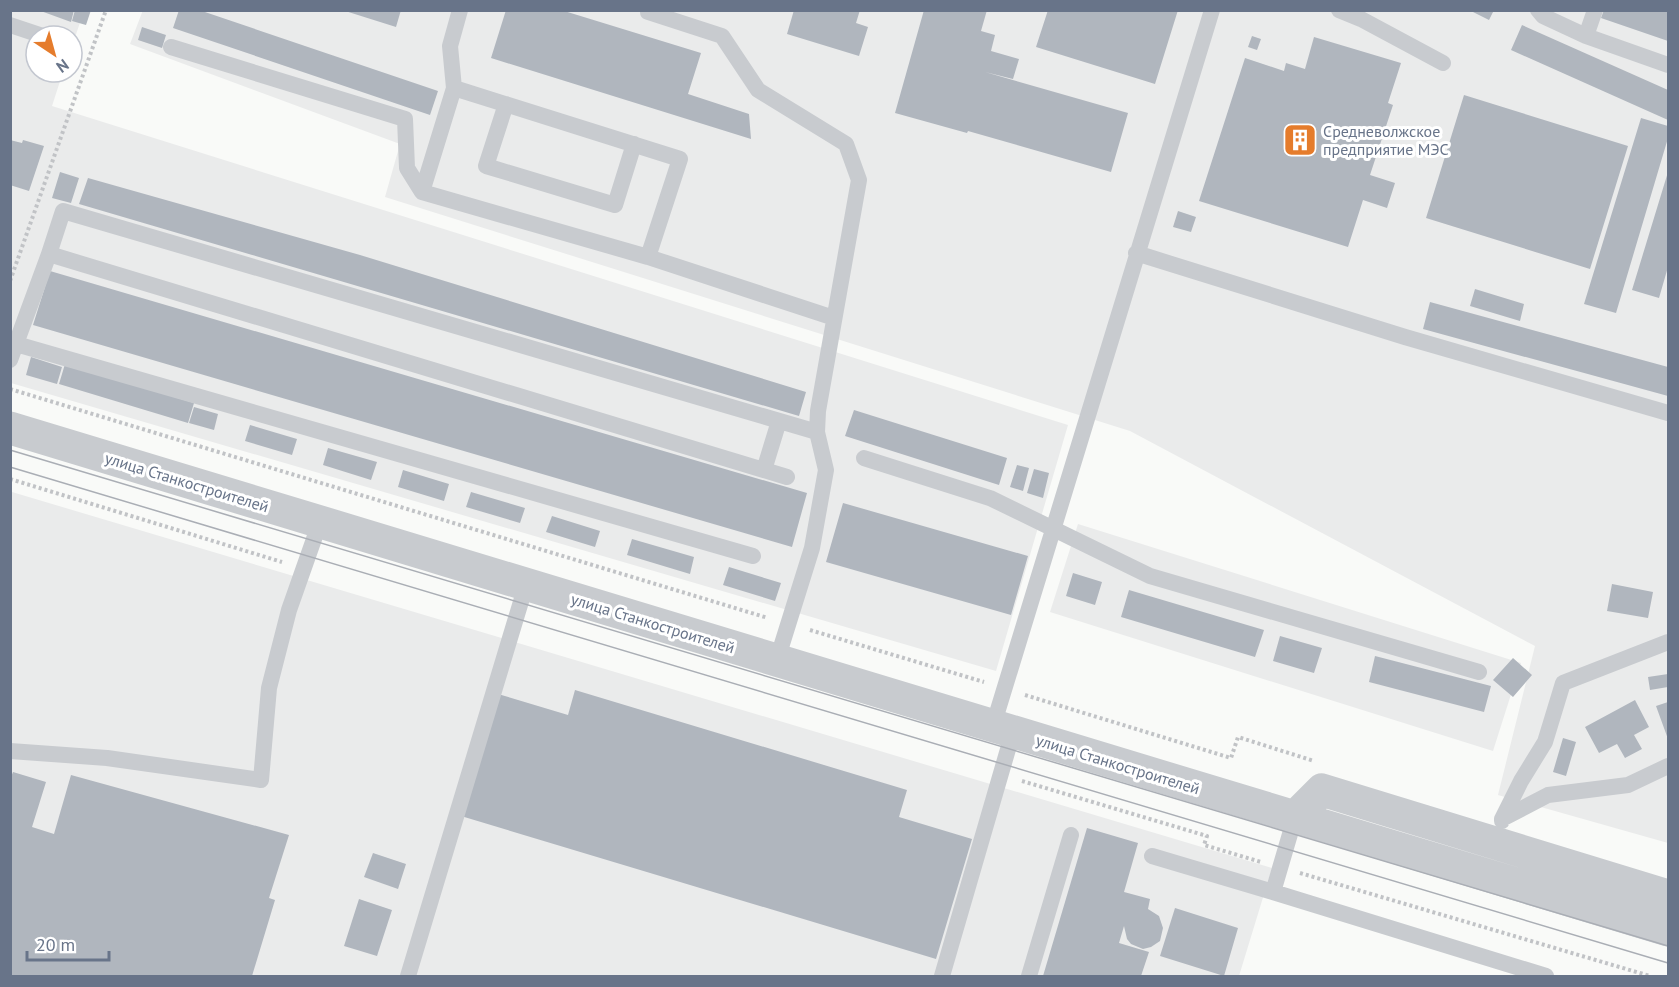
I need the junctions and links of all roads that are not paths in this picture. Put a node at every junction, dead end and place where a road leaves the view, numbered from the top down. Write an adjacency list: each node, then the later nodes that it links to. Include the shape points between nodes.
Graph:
1 (460, 10): 11 (lane, via 450,46)
2 (648, 10): 18 (lane, via 722,36 758,90 846,144 859,180)
3 (1212, 10): 15 (lane)
4 (1339, 10): 9 (lane)
5 (1538, 10): 7 (lane, via 1542,16)
6 (1595, 10): 7 (lane)
7 (1586, 36): 10 (lane)
8 (171, 47): 14 (lane, via 405,119 407,168)
9 (1443, 63)
10 (1668, 65)
11 (454, 88): 12 (lane); 14 (lane)
12 (507, 104): 13 (lane); 13 (lane, via 486,166 615,204)
13 (634, 144): 17 (lane, via 680,159)
14 (422, 192): 17 (lane)
15 (1136, 253): 20 (lane); 28 (lane)
16 (49, 254): 19 (lane); 21 (lane, via 63,211); 25 (lane)
17 (648, 257): 18 (lane)
18 (834, 318): 23 (lane)
19 (13, 352): 29 (lane)
20 (1668, 413)
21 (779, 421): 23 (lane); 25 (lane)
22 (10, 429): 27 (street, улица Станкостроителей)
23 (817, 432): 32 (lane, via 826,470 812,548)
24 (864, 458): 28 (lane, via 990,498)
25 (764, 470): 26 (lane)
26 (787, 477)
27 (320, 522): 30 (street, улица Станкостроителей); 35 (lane, via 289,610 269,688 261,780 107,758)
28 (1053, 530): 33 (lane, via 1150,576); 34 (lane, via 1005,688)
29 (753, 556)
30 (526, 585): 32 (street, улица Станкостроителей); 44 (lane)
31 (1668, 642): 38 (lane, via 1563,683 1545,742 1521,781)
32 (777, 660): 34 (street, улица Станкостроителей)
33 (1479, 672)
34 (1003, 729): 37 (street, улица Станкостроителей); 45 (lane, via 1001,775)
35 (10, 751)
36 (1668, 766): 38 (lane, via 1628,785 1548,795)
37 (1295, 817): 38 (street, via 1322,790); 41 (lane); 43 (street, улица Станкостроителей)
38 (1499, 831): 42 (street)
39 (1071, 835): 46 (lane)
40 (1152, 856): 41 (lane)
41 (1273, 892): 47 (lane)
42 (1668, 896)
43 (1668, 930)
44 (408, 976)
45 (942, 976)
46 (1029, 976)
47 (1546, 976)

